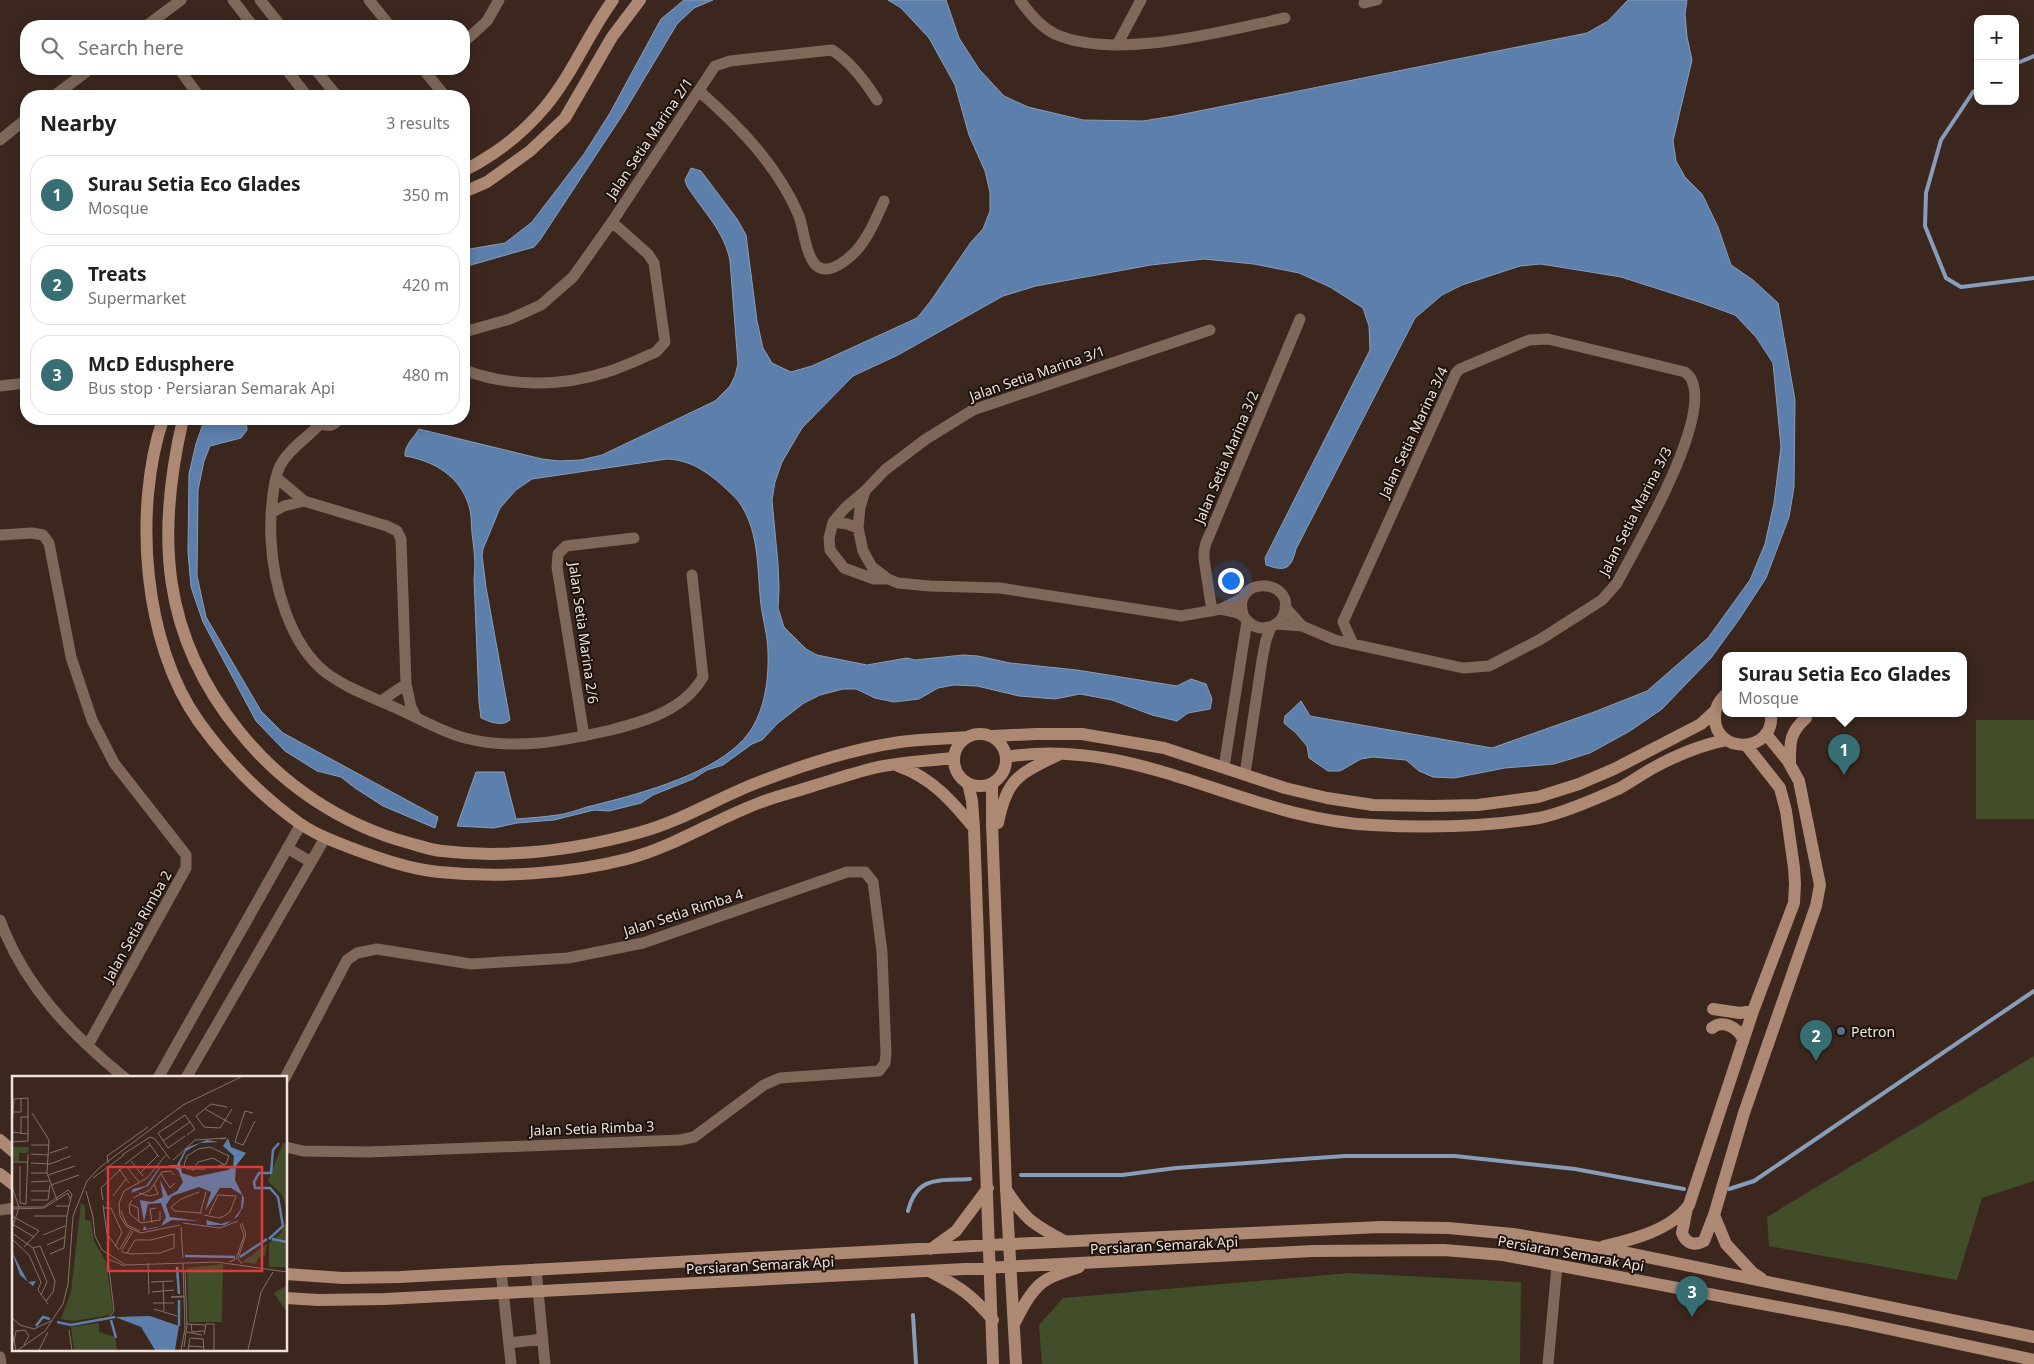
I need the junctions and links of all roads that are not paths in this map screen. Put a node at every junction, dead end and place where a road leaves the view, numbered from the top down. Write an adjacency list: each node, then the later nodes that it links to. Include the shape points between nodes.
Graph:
1 (181, 0): 13 (street)
2 (233, 0): 14 (street)
3 (260, 0): 15 (street)
4 (369, 0): 16 (street)
5 (499, 0): 17 (street, via 487,21)
6 (613, 0): 33 (street, via 546,106 514,140)
7 (640, 0): 34 (street, via 612,36 565,118 530,151 487,182)
8 (1020, 0): 18 (street, via 1031,15 1055,34 1081,41)
9 (1141, 0): 18 (street)
10 (1377, 0): 11 (street)
11 (1364, 3)
12 (1284, 18): 18 (street, via 1174,41)
13 (154, 20)
14 (248, 20)
15 (276, 20)
16 (385, 20)
17 (470, 37)
18 (1117, 44)
19 (82, 75): 24 (street)
20 (184, 75): 25 (street)
21 (291, 75): 26 (street)
22 (320, 75): 27 (street)
23 (429, 75): 28 (street)
24 (62, 90)
25 (195, 90)
26 (302, 90)
27 (332, 90)
28 (441, 90)
29 (699, 91): 30 (street, Jalan Setia Marina 2/1, via 715,66 730,61 832,50 864,80); 35 (street, via 732,120 764,158 795,209 808,251 815,265 821,269 832,268 845,261 863,242); 36 (street, Jalan Setia Marina 2/1)
30 (877, 100)
31 (20, 124): 32 (street)
32 (0, 140)
33 (470, 167)
34 (470, 189)
35 (884, 201)
36 (612, 222): 38 (street, Jalan Setia Marina 2/1, via 573,277 541,305 510,319); 40 (street, via 654,263 665,342 662,348 608,372 567,382 518,382)
37 (1300, 319): 59 (street, Jalan Setia Marina 3/2, via 1206,543 1204,560)
38 (470, 330)
39 (1210, 330): 48 (street, Jalan Setia Marina 3/1, via 973,410 926,439)
40 (470, 372)
41 (1692, 378): 61 (street, Jalan Setia Marina 3/4, via 1685,372 1548,339 1529,340 1460,369); 65 (street, Jalan Setia Marina 3/3, via 1695,389 1692,419 1682,455 1618,583 1602,600 1541,639 1489,666 1463,668)
42 (20, 384): 43 (street)
43 (0, 386)
44 (161, 425): 91 (street, via 151,466 146,515 146,562 160,637 185,702 220,752 256,789)
45 (182, 425): 76 (street, via 171,484 168,558 172,588 188,648 220,708 258,756 315,801 347,820 392,838 440,851 501,854 578,847 644,832 753,784 860,750 900,742)
46 (314, 425): 47 (street, via 286,456)
47 (277, 478): 49 (street); 50 (street)
48 (865, 491): 51 (street, Jalan Setia Marina 3/1); 52 (street)
49 (304, 501): 50 (street); 66 (street, via 397,531 401,539)
50 (271, 513): 68 (street, via 272,561 282,602 296,636 324,671)
51 (833, 522): 52 (street); 56 (street, via 830,550 839,563 874,579)
52 (858, 528): 56 (street, via 866,560)
53 (0, 535): 102 (street, Jalan Setia Rimba 2, via 43,534 49,543 71,657 92,720 114,763 186,855 186,868)
54 (634, 538): 74 (street, Jalan Setia Marina 2/6, via 566,546 558,554 557,567)
55 (692, 575): 74 (street, via 703,677 696,688 685,701 660,714)
56 (888, 579): 59 (street, via 930,586 1000,588 1181,616)
57 (1243, 598): 58 (street, via 1253,587 1267,585 1280,593); 59 (street); 60 (street, via 1242,611)
58 (1285, 606): 62 (street, via 1284,613); 63 (street, Jalan Setia Marina 3/3)
59 (1217, 610): 60 (street, via 1238,613)
60 (1246, 619): 62 (street, via 1258,628); 85 (street)
61 (1342, 622): 64 (street); 65 (street)
62 (1273, 625): 63 (street, Jalan Setia Marina 3/3); 87 (street, via 1263,654)
63 (1302, 626): 64 (street, Jalan Setia Marina 3/3)
64 (1322, 635): 65 (street, Jalan Setia Marina 3/3)
65 (1354, 644)
66 (406, 684): 68 (street); 70 (street)
67 (1722, 698): 69 (street)
68 (381, 701): 70 (street)
69 (1715, 711): 77 (street, via 1716,727); 87 (street, via 1701,724 1614,769 1538,797 1478,805 1373,805 1302,792)
70 (416, 717): 74 (street, via 438,729 490,742 532,744)
71 (1772, 717): 73 (street)
72 (1806, 718): 84 (street, via 1792,734)
73 (1766, 734): 78 (street, via 1754,744); 84 (street)
74 (584, 736)
75 (992, 736): 76 (street, via 975,734); 79 (street, via 1082,734); 81 (street, via 999,741)
76 (967, 737): 82 (street)
77 (1726, 740): 78 (street); 90 (street, via 1708,743 1653,768 1620,788 1541,818 1479,824 1373,826 1324,820)
78 (1746, 745): 99 (street, via 1780,788 1795,884 1794,903)
79 (1164, 748): 85 (street); 86 (street)
80 (1063, 753): 81 (street); 86 (street, via 1108,758); 94 (street, via 1020,775 1010,785 1003,800)
81 (1006, 757): 89 (street, via 1003,772)
82 (953, 758): 83 (street); 88 (street, via 957,773)
83 (893, 764): 92 (street, via 931,782); 93 (street, via 760,802 683,838 628,859 568,870 502,875 438,872 385,861)
84 (1790, 764): 116 (street, via 1804,798 1820,885 1816,906 1744,1113)
85 (1224, 767): 87 (street)
86 (1157, 769): 90 (street)
87 (1250, 776): 90 (street)
88 (968, 783): 89 (street, via 984,786); 92 (street)
89 (992, 783): 94 (street)
90 (1247, 798)
91 (301, 824): 93 (street); 95 (street)
92 (974, 828): 113 (street)
93 (325, 838): 96 (street)
94 (993, 844): 114 (street)
95 (287, 848): 96 (street); 105 (street)
96 (311, 862): 106 (street)
97 (0, 920): 102 (street, via 10,948 49,1006)
98 (1713, 1009): 99 (street, via 1740,1013)
99 (1753, 1011): 101 (street)
100 (1712, 1028): 101 (street, via 1719,1024 1734,1027)
101 (1743, 1039): 115 (street)
102 (88, 1045): 104 (street)
103 (879, 1071): 107 (street, Jalan Setia Rimba 4, via 885,1063 886,1054 882,952 873,882 865,872 847,872 643,944 568,958 471,964 377,949 357,953 347,960); 109 (street, Jalan Setia Rimba 3, via 780,1078 764,1085 694,1137 680,1140 369,1152 303,1151)
104 (124, 1076)
105 (159, 1076)
106 (187, 1076)
107 (286, 1076)
108 (0, 1140): 110 (street)
109 (288, 1147)
110 (12, 1150)
111 (0, 1174): 112 (street)
112 (12, 1183)
113 (988, 1188): 119 (street); 121 (street, via 956,1231)
114 (1006, 1189): 117 (street, via 1029,1221); 118 (street)
115 (1687, 1208): 116 (street, via 1682,1233 1693,1244 1704,1241); 120 (street, via 1664,1226 1624,1242)
116 (1714, 1215): 130 (street, via 1726,1244 1753,1273)
117 (1065, 1242): 118 (street, Persiaran Semarak Api); 120 (street, Persiaran Semarak Api, via 1381,1227 1448,1228 1513,1234)
118 (1010, 1244): 119 (street, Persiaran Semarak Api); 124 (street)
119 (990, 1245): 121 (street, Persiaran Semarak Api); 125 (street)
120 (1597, 1248): 130 (street, Persiaran Semarak Api)
121 (931, 1249): 126 (street, Persiaran Semarak Api)
122 (1088, 1264): 123 (street, Persiaran Semarak Api, via 1385,1249 1503,1255); 124 (street, Persiaran Semarak Api); 135 (street, via 1046,1280 1032,1293)
123 (1557, 1266): 140 (street, Persiaran Semarak Api, via 1793,1309); 146 (street)
124 (1012, 1267): 125 (street, Persiaran Semarak Api); 135 (street)
125 (991, 1268): 128 (street, Persiaran Semarak Api); 134 (street)
126 (536, 1269): 127 (street, Persiaran Semarak Api); 131 (street)
127 (501, 1271): 129 (street, Persiaran Semarak Api, via 343,1278); 132 (street)
128 (929, 1271): 131 (street, Persiaran Semarak Api); 134 (street, via 976,1299)
129 (288, 1274)
130 (1766, 1281): 136 (street, Persiaran Semarak Api)
131 (539, 1290): 132 (street, Persiaran Semarak Api); 137 (street)
132 (503, 1292): 133 (street, Persiaran Semarak Api, via 385,1299); 138 (street)
133 (288, 1298)
134 (993, 1320): 144 (street)
135 (1014, 1324): 145 (street)
136 (2034, 1337)
137 (543, 1339): 138 (street); 143 (street)
138 (509, 1343): 142 (street)
139 (0, 1357): 141 (street)
140 (2034, 1360)
141 (1, 1364)
142 (511, 1364)
143 (545, 1364)
144 (993, 1364)
145 (1016, 1364)
146 (1548, 1364)

